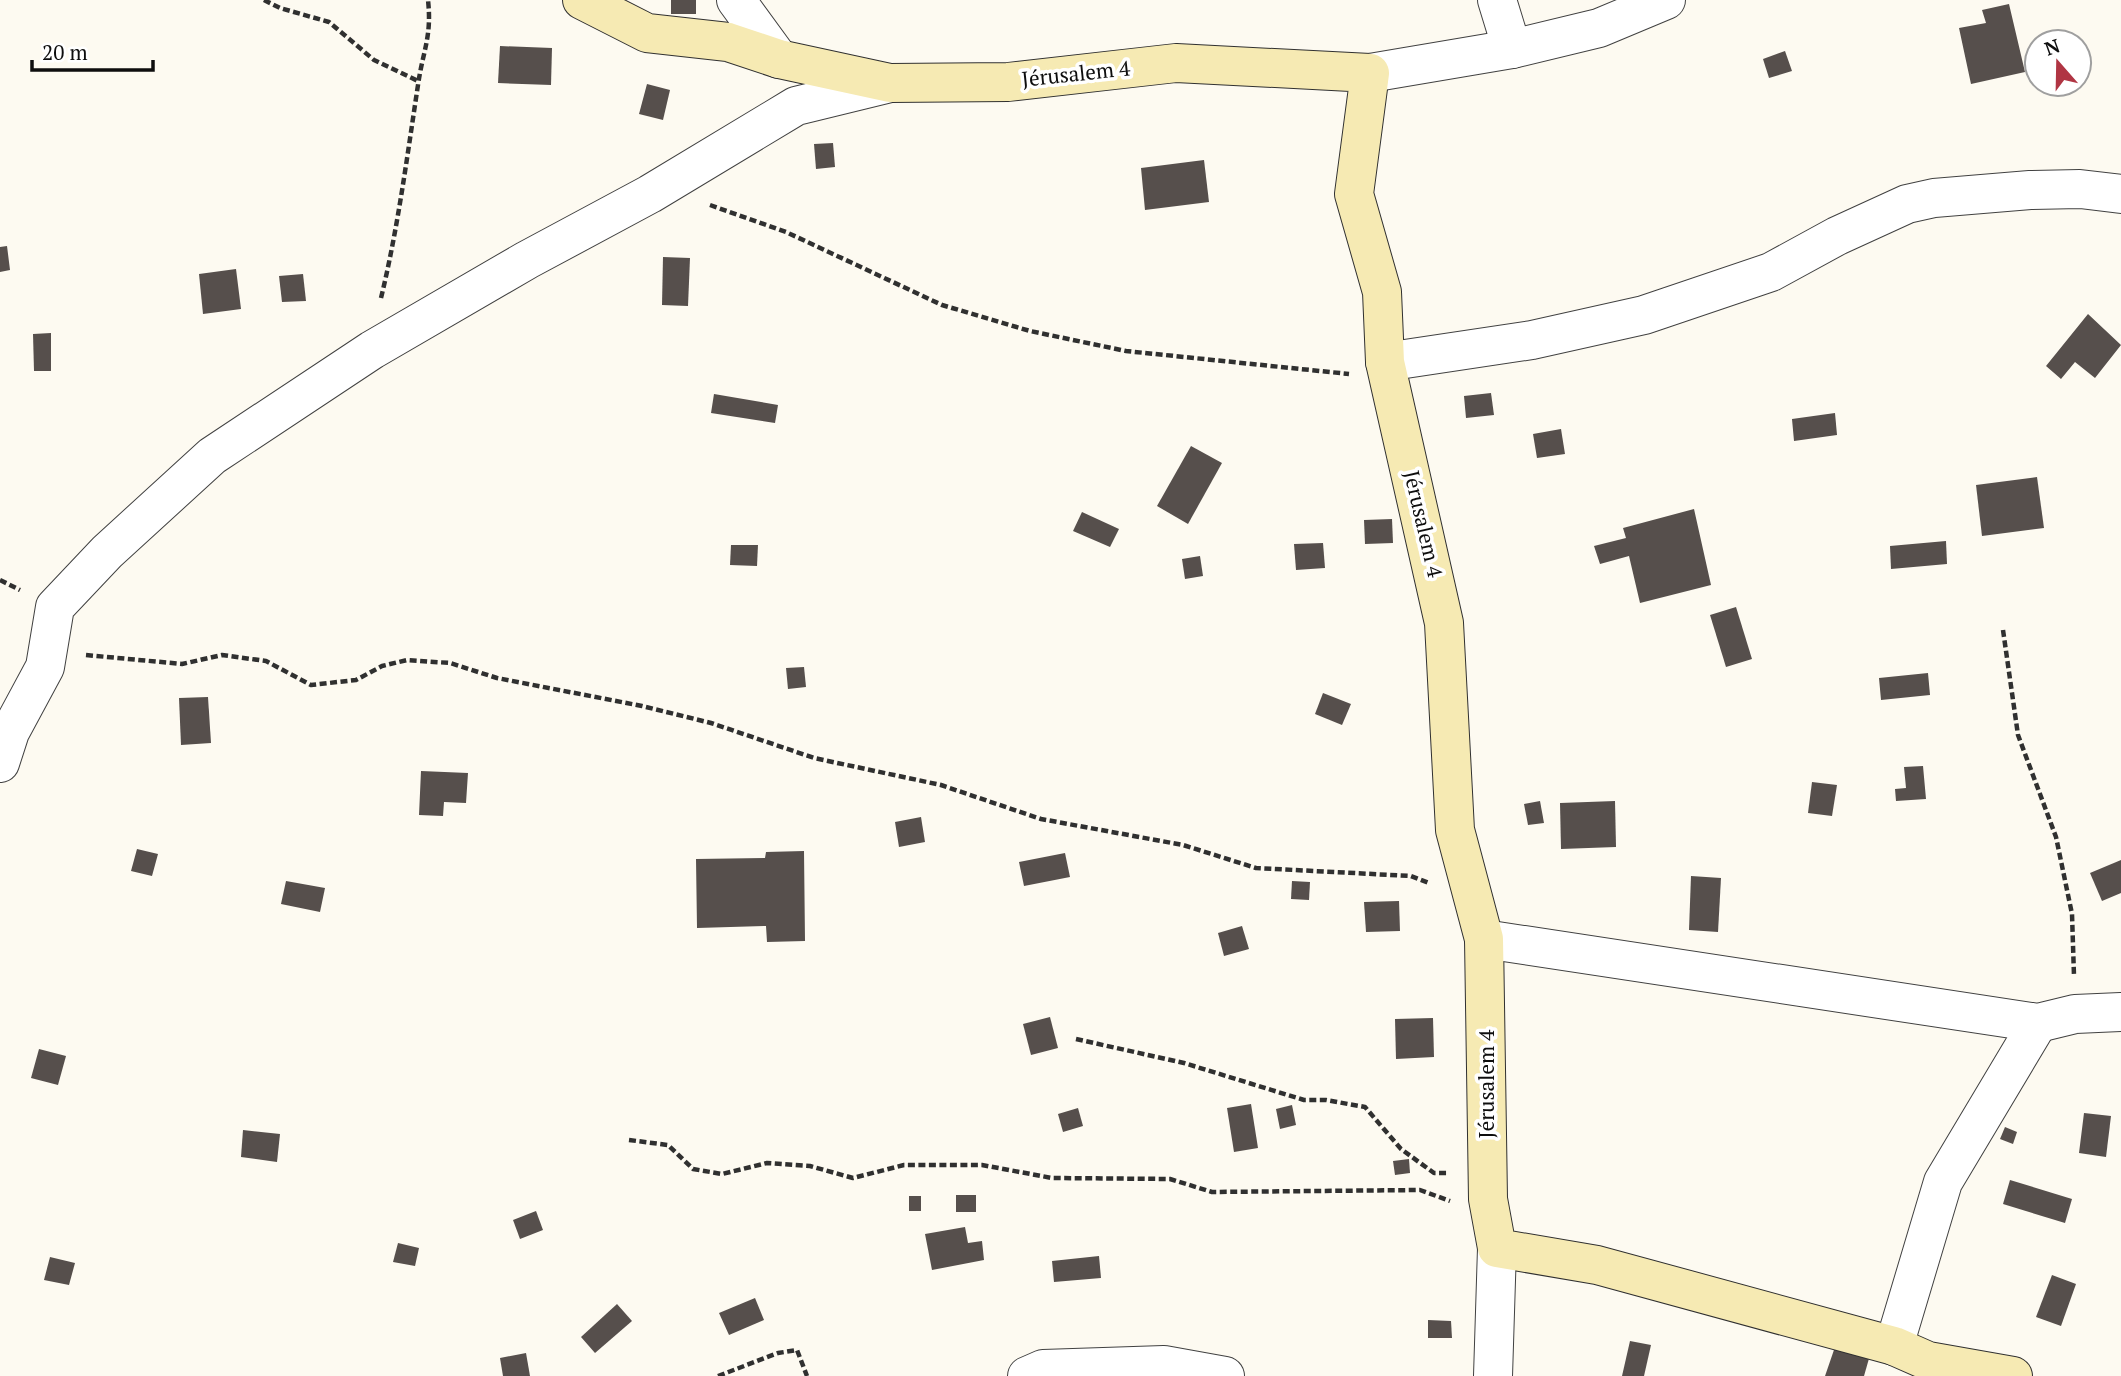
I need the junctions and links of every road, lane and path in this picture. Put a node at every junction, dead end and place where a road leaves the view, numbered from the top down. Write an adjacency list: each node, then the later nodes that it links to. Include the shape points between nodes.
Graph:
1 (264, 0): 10 (path, via 329,22 374,60)
2 (428, 0): 10 (path, via 431,28)
3 (582, 0): 8 (street, Jérusalem 4, via 648,33 728,42)
4 (736, 0): 8 (street)
5 (1497, 0): 7 (street)
6 (1666, 0): 7 (street, via 1599,28)
7 (1512, 49): 9 (street)
8 (779, 59): 11 (street, Jérusalem 4)
9 (1370, 73): 11 (street, Jérusalem 4, via 1176,63 1008,82); 15 (street, Jérusalem 4, via 1354,194 1382,292)
10 (418, 81): 14 (path, via 398,227)
11 (890, 83): 12 (street, via 796,106)
12 (650, 194): 14 (street); 15 (path, via 706,204 786,232 942,305 1030,331 1126,351)
13 (2121, 194): 15 (street, via 2030,190 1907,204 1771,272 1644,315 1532,340 1450,349)
14 (372, 350): 17 (street, via 212,456 107,552 55,607)
15 (1386, 370): 19 (street, Jérusalem 4, via 1444,623 1455,830)
16 (2003, 630): 22 (path, via 2018,735 2056,837 2072,914)
17 (47, 653): 18 (street, via 45,667 10,732); 19 (path, via 182,664 222,655 266,661 311,685 356,680 382,666 407,660 450,663 497,678 711,723 814,758 941,785 1041,819 1183,845 1256,868 1411,876)
18 (0, 763)
19 (1472, 902): 20 (street, Jérusalem 4)
20 (1484, 939): 23 (street); 26 (street, Jérusalem 4)
21 (2121, 1012): 22 (street)
22 (2075, 1014): 23 (street)
23 (2038, 1023): 27 (street, via 1944,1182)
24 (1076, 1039): 26 (path, via 1184,1063 1304,1100 1365,1107 1401,1149 1434,1172 1456,1174)
25 (629, 1140): 26 (path, via 668,1145 693,1169 722,1174 767,1163 810,1166 853,1178 904,1165 982,1165 1052,1178 1170,1179 1212,1192 1420,1190)
26 (1492, 1221): 27 (street, via 1597,1265); 32 (street)
27 (1895, 1346): 33 (street, via 1928,1361)
28 (719, 1376): 29 (path, via 797,1350)
29 (807, 1376)
30 (1027, 1376): 31 (street, via 1043,1370 1164,1365)
31 (1225, 1376)
32 (1493, 1376)
33 (2013, 1376)

